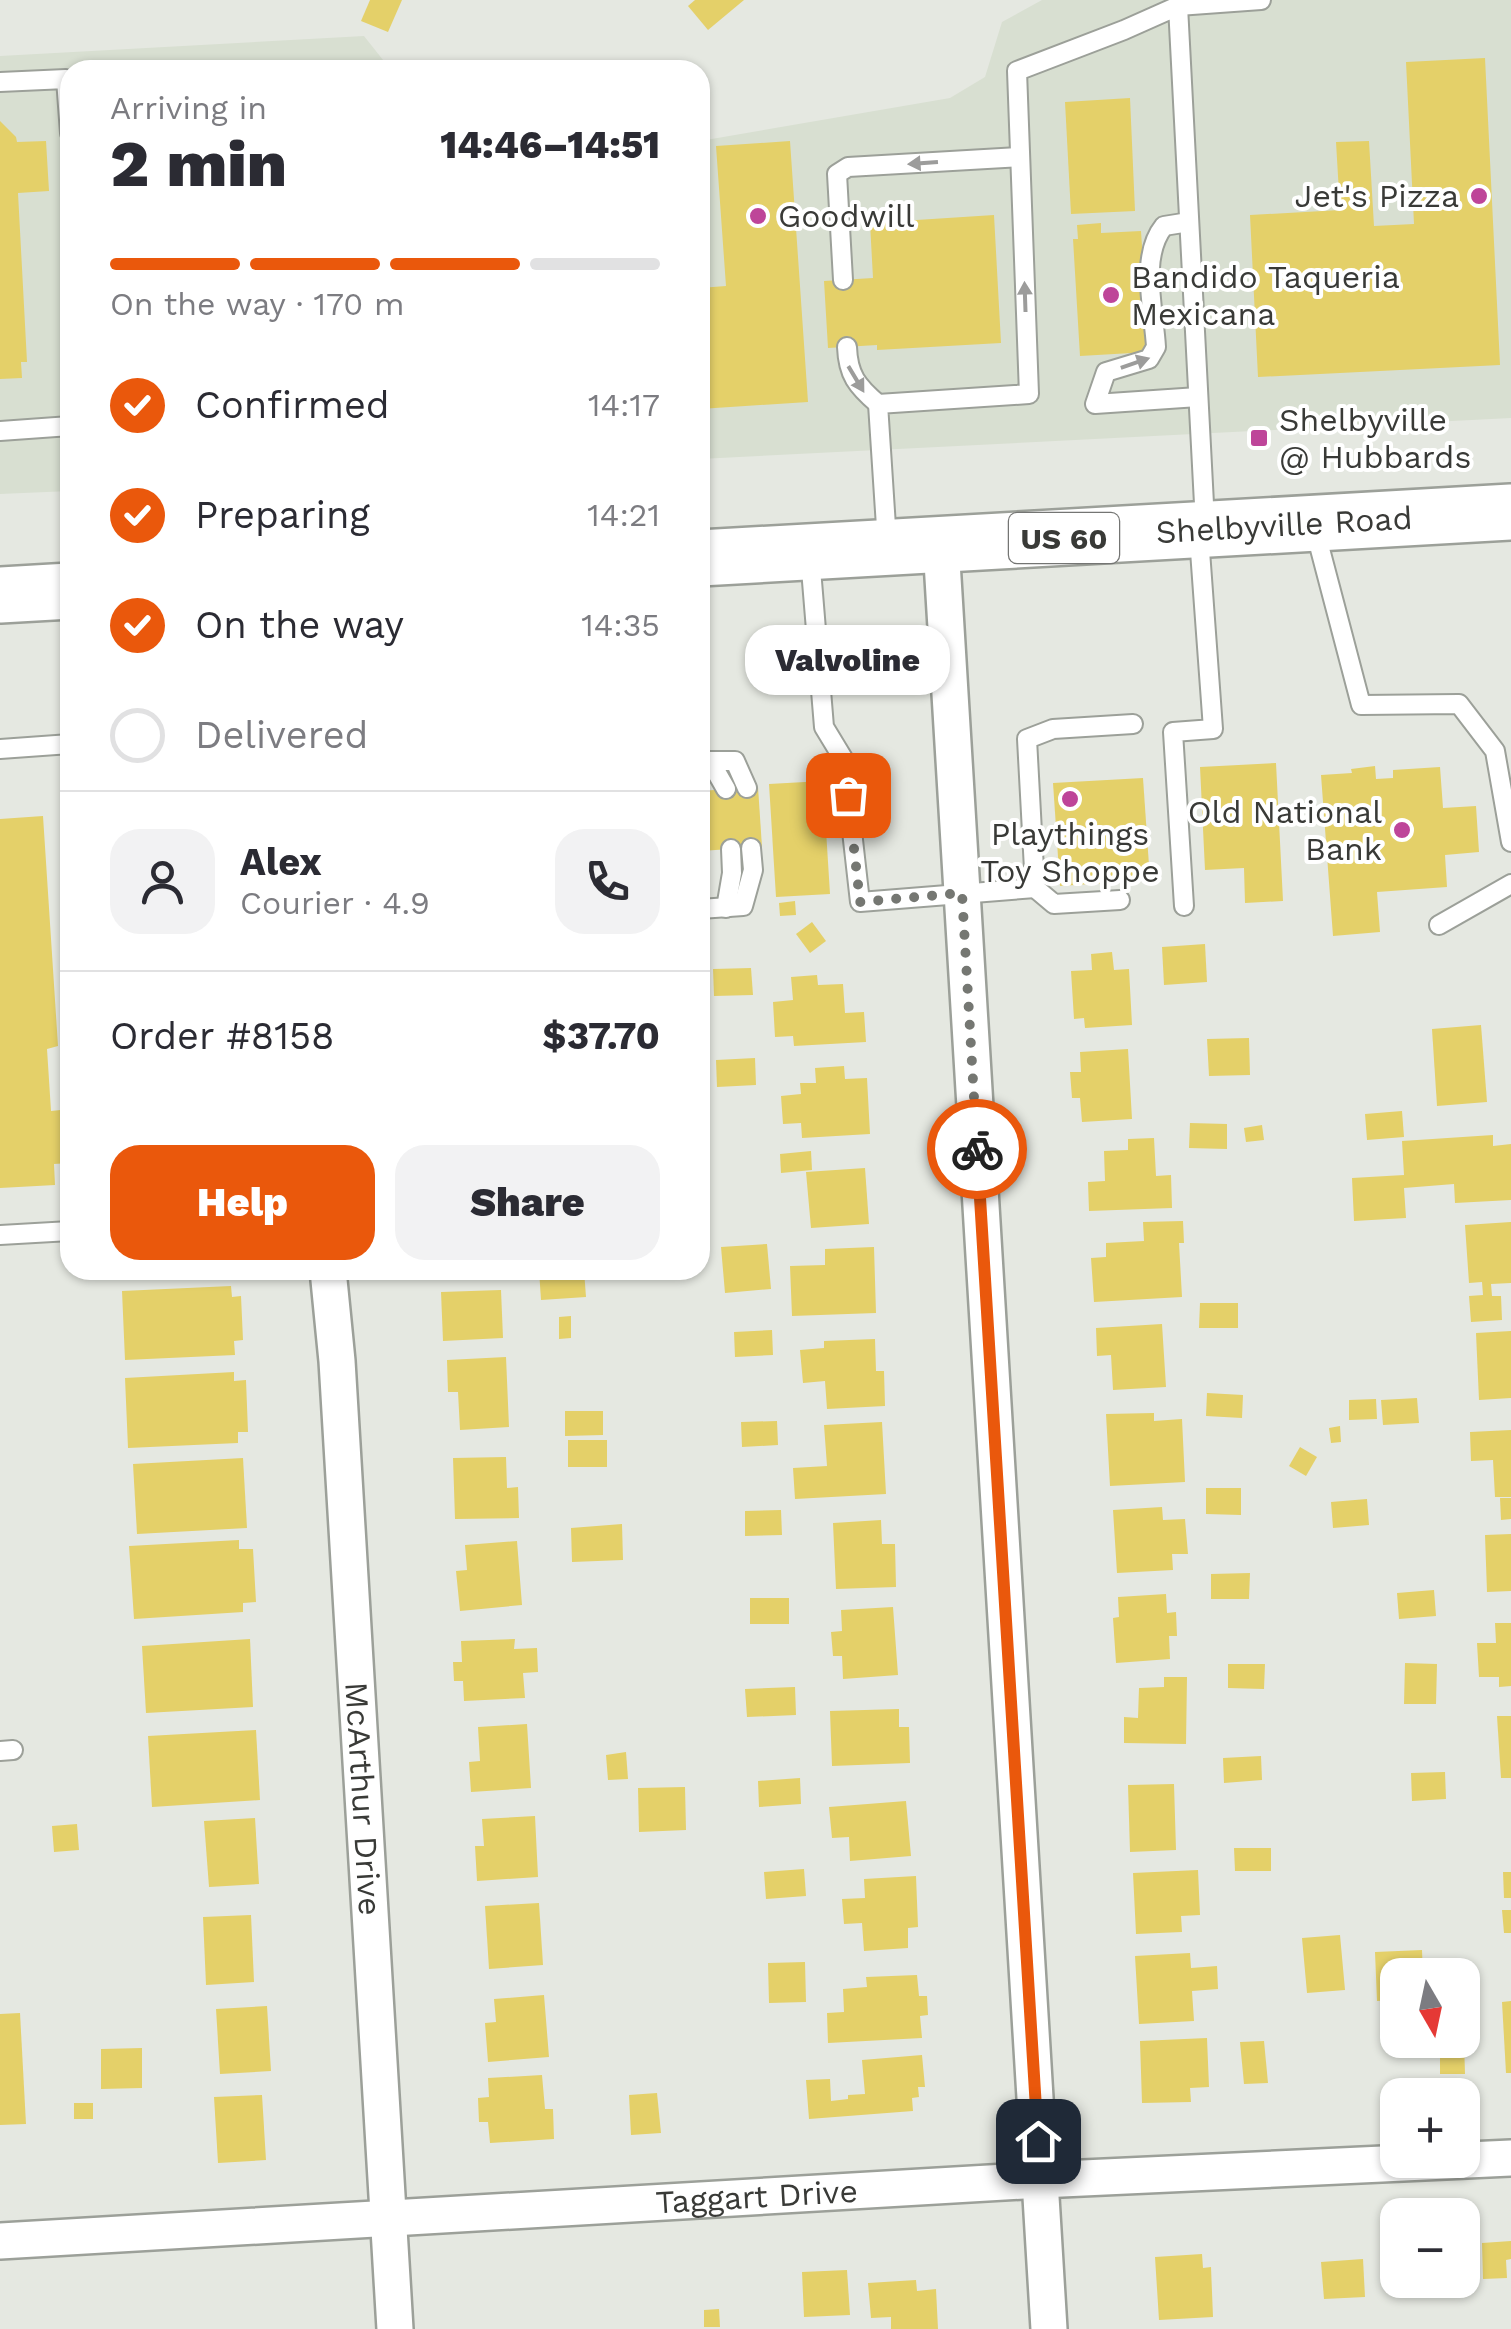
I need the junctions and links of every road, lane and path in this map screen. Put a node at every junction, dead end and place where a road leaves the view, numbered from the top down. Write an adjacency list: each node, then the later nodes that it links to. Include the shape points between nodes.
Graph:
1 (1261, 0): 2 (lane)
2 (1178, 6): 5 (lane, via 1017,71); 6 (lane)
3 (60, 79): 4 (lane)
4 (0, 82)
5 (1020, 157): 7 (lane, one-way to 7, via 837,174); 10 (lane, one-way to 5, via 1029,394)
6 (1189, 222): 9 (lane); 9 (lane, one-way to 6, via 1095,404 1106,372 1149,359 1156,348 1150,256 1164,226)
7 (843, 280)
8 (847, 347): 10 (lane, one-way to 10, via 855,385)
9 (1198, 398): 15 (lane)
10 (878, 404): 17 (lane)
11 (60, 427): 12 (lane)
12 (0, 431)
13 (1511, 512): 14 (main road, Shelbyville Road / US 60)
14 (1313, 524): 15 (main road, Shelbyville Road / US 60); 29 (lane, via 1361,705 1459,704 1495,751)
15 (1202, 531): 16 (main road, Shelbyville Road / US 60); 36 (lane, via 1213,729 1172,732)
16 (940, 545): 17 (main road, Shelbyville Road / US 60); 34 (street)
17 (887, 547): 18 (main road, Shelbyville Road / US 60)
18 (810, 552): 19 (main road, Shelbyville Road / US 60); 34 (lane, via 824,727 844,760 860,902)
19 (710, 557)
20 (60, 592): 21 (main road)
21 (0, 595)
22 (1133, 724): 33 (lane, via 1053,729 1027,738)
23 (60, 745): 24 (lane)
24 (0, 749)
25 (710, 762): 27 (lane, via 735,762)
26 (710, 768): 28 (lane)
27 (747, 788)
28 (726, 789)
29 (1511, 842)
30 (752, 848): 37 (lane, via 743,906)
31 (730, 849): 37 (lane)
32 (1511, 884): 39 (lane)
33 (1035, 888): 34 (lane); 35 (lane, via 1054,904)
34 (962, 893): 44 (street)
35 (1120, 900)
36 (1184, 906)
37 (726, 908): 38 (lane)
38 (710, 909)
39 (1439, 925)
40 (60, 1232): 41 (lane)
41 (0, 1235)
42 (329, 1280): 45 (street, McArthur Drive)
43 (1511, 2158): 44 (street, Taggart Drive)
44 (1040, 2180): 45 (street, Taggart Drive); 48 (street)
45 (387, 2220): 46 (street, Taggart Drive); 47 (street, McArthur Drive)
46 (0, 2242)
47 (395, 2329)
48 (1049, 2329)

